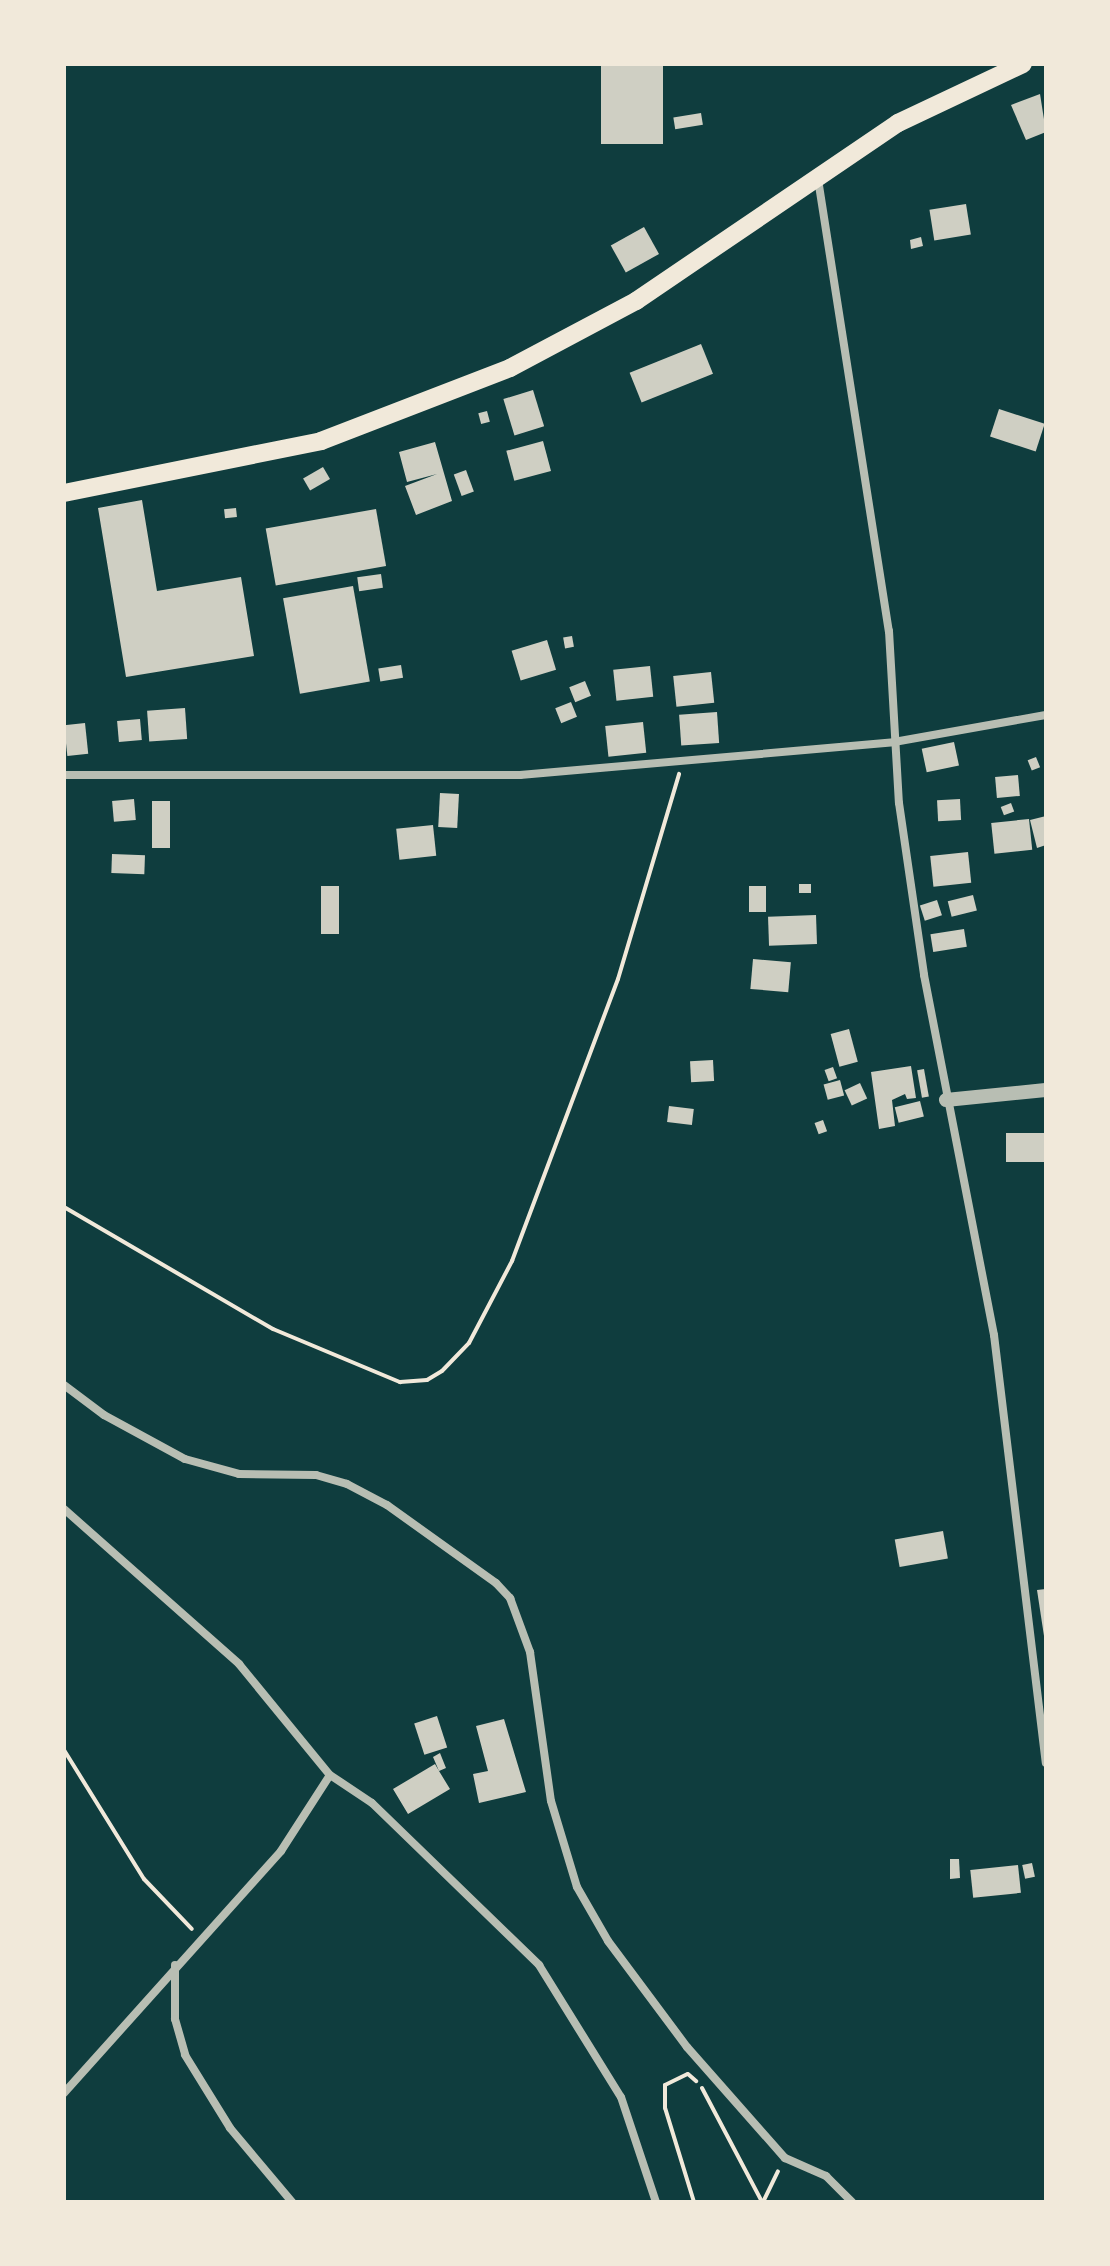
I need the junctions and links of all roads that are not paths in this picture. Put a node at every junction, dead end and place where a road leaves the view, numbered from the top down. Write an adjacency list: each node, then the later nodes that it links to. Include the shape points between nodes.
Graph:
1 (1023, 64): 2 (highway, via 950,95)
2 (817, 174): 3 (highway, via 636,301 472,386 321,441); 5 (street, via 889,631)
3 (64, 493)
4 (1046, 715): 5 (street)
5 (894, 742): 6 (street, via 520,775); 8 (street)
6 (64, 775)
7 (1046, 1090): 8 (street)
8 (946, 1100): 11 (street, via 994,1335)
9 (64, 1385): 17 (street, via 104,1415 185,1459 239,1474 316,1475 347,1484 432,1535 496,1583 510,1598 530,1652 551,1801 577,1887 608,1941 687,2047 785,2158 826,2176)
10 (64, 1509): 12 (street, via 239,1664)
11 (1046, 1763)
12 (330, 1775): 13 (street, via 281,1851); 16 (street, via 372,1803 539,1965 621,2097)
13 (175, 1964): 14 (street); 15 (street, via 175,2019 185,2055 230,2128)
14 (64, 2093)
15 (292, 2202)
16 (656, 2202)
17 (852, 2202)

